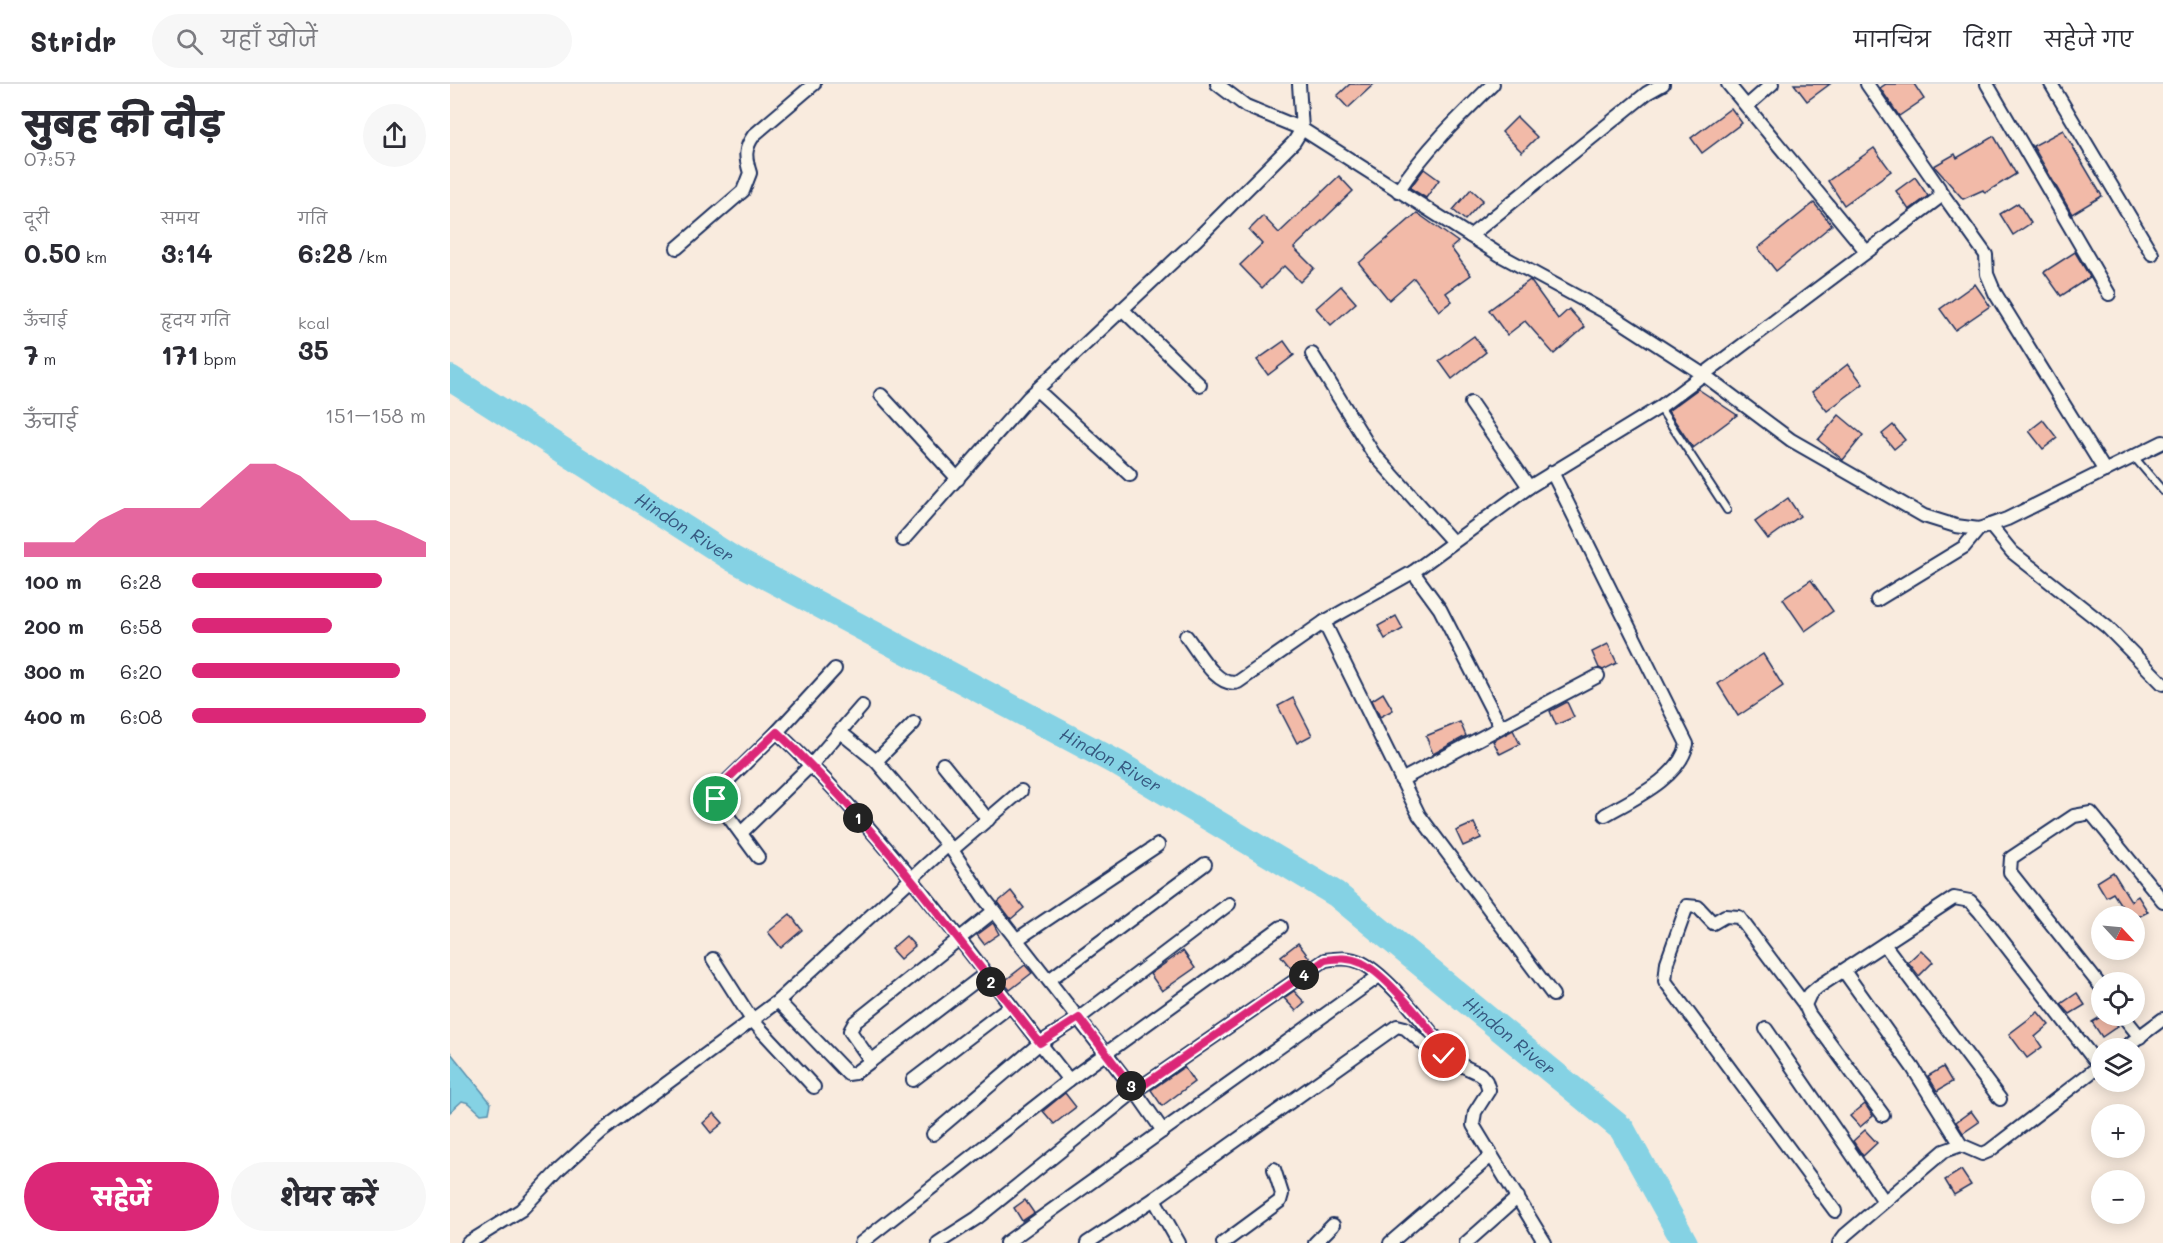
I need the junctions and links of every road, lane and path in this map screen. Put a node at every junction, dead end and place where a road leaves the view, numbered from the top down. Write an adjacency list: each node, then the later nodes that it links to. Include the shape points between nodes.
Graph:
1 (814, 84): 16 (street, via 747,144 744,156 750,173 744,191)
2 (1217, 84): 12 (street, via 1246,106)
3 (1299, 84): 12 (street)
4 (1493, 84): 13 (street, via 1446,130)
5 (1728, 84): 11 (street)
6 (1772, 84): 11 (street)
7 (1868, 84): 14 (street)
8 (1987, 84): 19 (street)
9 (2051, 84): 18 (street)
10 (1659, 85): 15 (street)
11 (1747, 106): 17 (street)
12 (1302, 129): 13 (street); 20 (street, via 1294,142)
13 (1398, 191): 15 (street)
14 (1941, 192): 17 (street, via 1933,204); 30 (street, via 1986,255 1987,274 1995,293)
15 (1470, 236): 22 (street, via 1611,315)
16 (677, 248)
17 (1866, 251): 22 (street)
18 (2152, 254)
19 (2109, 294)
20 (1122, 309): 23 (street); 24 (street)
21 (1312, 354): 39 (street, via 1373,453)
22 (1704, 375): 27 (street); 37 (street, via 1791,440 1924,516 1956,526)
23 (1200, 386)
24 (1036, 390): 32 (street); 33 (street)
25 (881, 395): 33 (street)
26 (1471, 403): 34 (street)
27 (1660, 407): 31 (street); 36 (lane)
28 (2163, 442): 29 (street)
29 (2133, 457): 30 (street); 35 (lane)
30 (2105, 471): 37 (street)
31 (1552, 472): 34 (street); 57 (street, via 1687,744 1685,753 1662,778)
32 (1130, 475)
33 (958, 479): 38 (street)
34 (1529, 487): 39 (street)
35 (2163, 490)
36 (1727, 510)
37 (1984, 527): 41 (street, via 1964,547); 46 (street, via 2107,627)
38 (903, 540)
39 (1452, 541): 40 (street)
40 (1413, 572): 42 (street); 49 (street, via 1446,619)
41 (1877, 600)
42 (1324, 622): 43 (street, via 1232,684 1221,681); 55 (street)
43 (1186, 636)
44 (835, 669): 50 (street)
45 (1598, 676): 49 (street)
46 (2163, 684)
47 (862, 706): 51 (street)
48 (914, 723): 52 (street)
49 (1500, 726): 55 (street)
50 (777, 732): 54 (street); 59 (street, via 716,792 717,801)
51 (840, 732): 52 (street); 54 (street)
52 (876, 761): 61 (street)
53 (943, 764): 58 (street)
54 (812, 765): 59 (street); 64 (street)
55 (1401, 780): 78 (street, via 1419,815)
56 (1021, 791): 58 (street)
57 (1605, 815)
58 (988, 820): 61 (street)
59 (741, 833): 62 (street)
60 (1158, 845): 69 (street)
61 (950, 848): 64 (street); 67 (street)
62 (758, 857)
63 (1205, 864): 77 (street)
64 (910, 879): 70 (street); 79 (street)
65 (2163, 901): 75 (street, via 2091,813 2074,816 2011,858 2010,872)
66 (1229, 904): 82 (street)
67 (994, 911): 69 (street); 70 (street)
68 (1281, 927): 89 (street)
69 (1016, 940): 77 (street)
70 (959, 941): 74 (street); 91 (street, via 851,1026 852,1036)
71 (1884, 944): 73 (street); 90 (street, via 1954,898 1970,901); 98 (street)
72 (713, 959): 84 (street)
73 (1844, 970): 80 (street, via 1810,994); 102 (street)
74 (985, 974): 81 (street); 91 (street)
75 (2091, 974)
76 (1379, 976): 92 (street); 97 (street, via 1350,959 1325,960); 100 (street)
77 (1049, 980): 82 (street)
78 (1553, 995)
79 (778, 1001): 84 (street); 91 (street, via 848,1074)
80 (1805, 1005): 99 (street); 108 (street, via 1739,917 1725,916 1713,923 1698,907 1687,906 1667,962 1665,981)
81 (1010, 1006): 88 (street); 94 (street)
82 (1079, 1018): 88 (street); 89 (street)
83 (2163, 1019): 87 (street)
84 (752, 1020): 96 (street); 111 (street, via 600,1132 521,1210)
85 (2131, 1026): 87 (street)
86 (1766, 1029): 107 (street)
87 (2140, 1037)
88 (1040, 1043): 95 (street); 101 (street)
89 (1106, 1054): 95 (street); 97 (street)
90 (2091, 1054)
91 (871, 1061)
92 (1455, 1061): 103 (street, via 1486,1081 1489,1090 1475,1112 1473,1125); 106 (street, via 1433,1052 1405,1028 1397,1026)
93 (2091, 1072): 102 (street, via 1989,1151 1982,1154)
94 (913, 1080)
95 (1069, 1080): 112 (street)
96 (814, 1088)
97 (1135, 1091): 100 (street); 113 (street, via 976,1218)
98 (2000, 1099)
99 (1883, 1115)
100 (1163, 1131): 114 (street)
101 (933, 1134)
102 (1961, 1145): 107 (street, via 1944,1151)
103 (1491, 1156): 105 (street); 119 (street)
104 (1274, 1169): 117 (street, via 1282,1194 1280,1201)
105 (1518, 1197): 110 (street); 120 (street)
106 (1154, 1199): 115 (street); 116 (street)
107 (1884, 1201): 121 (street)
108 (1835, 1211)
109 (1332, 1225): 118 (street)
110 (1542, 1242)
111 (468, 1243)
112 (861, 1243)
113 (938, 1243)
114 (1006, 1243)
115 (1087, 1243)
116 (1179, 1243)
117 (1223, 1243)
118 (1315, 1243)
119 (1390, 1243)
120 (1466, 1243)
121 (1839, 1243)

